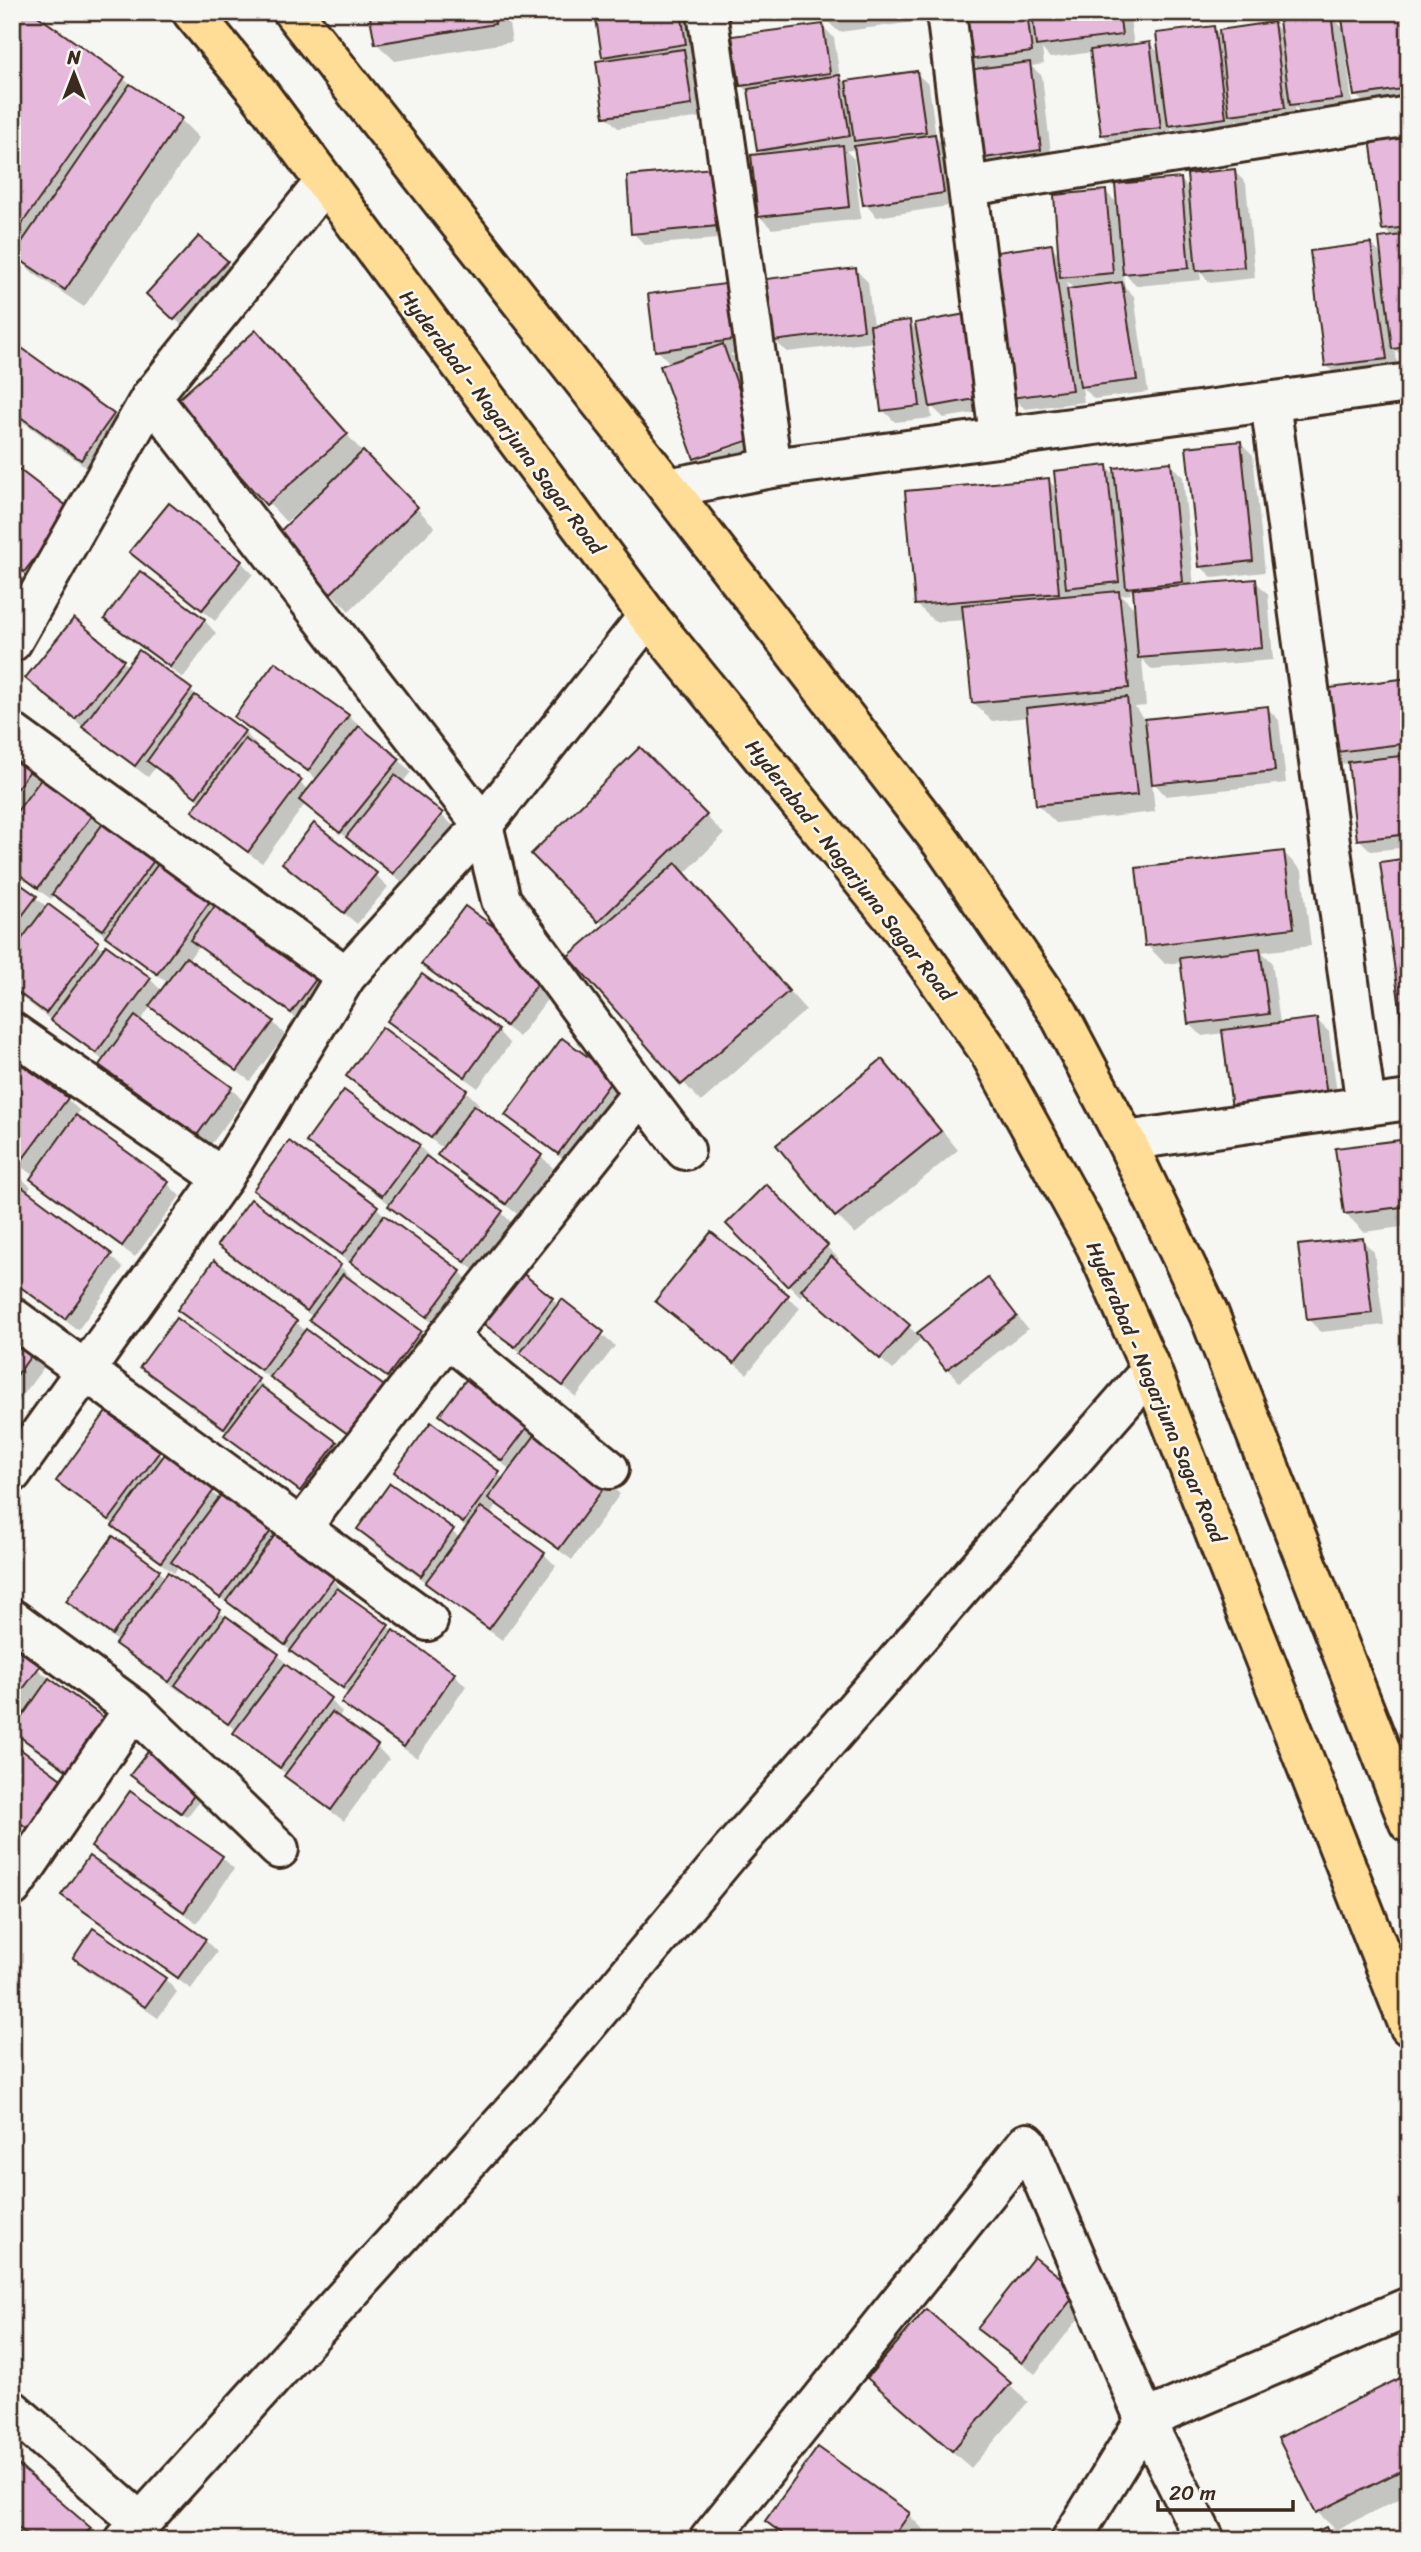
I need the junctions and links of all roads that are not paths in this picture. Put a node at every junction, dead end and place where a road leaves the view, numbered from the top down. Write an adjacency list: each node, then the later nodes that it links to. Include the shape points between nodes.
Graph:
1 (192, 12): 6 (main road, Hyderabad - Nagarjuna Sagar Road)
2 (293, 12): 13 (main road)
3 (707, 12): 12 (street)
4 (946, 12): 7 (street)
5 (1409, 116): 7 (street)
6 (324, 183): 9 (street); 14 (main road, Hyderabad - Nagarjuna Sagar Road)
7 (970, 186): 11 (street)
8 (1409, 383): 10 (street)
9 (151, 397): 15 (street); 17 (street)
10 (1270, 402): 11 (street); 22 (street)
11 (999, 436): 12 (street)
12 (772, 468): 13 (street)
13 (668, 488): 23 (main road, via 942,843 1059,1014)
14 (648, 616): 17 (street); 28 (main road, Hyderabad - Nagarjuna Sagar Road, via 907,935 988,1049 1096,1246)
15 (12, 642)
16 (12, 733): 18 (street)
17 (482, 825): 18 (street); 20 (street, via 501,900)
18 (346, 976): 25 (street)
19 (12, 1032): 25 (street)
20 (642, 1093): 24 (street); 27 (street)
21 (1409, 1100): 22 (street)
22 (1366, 1106): 23 (street)
23 (1126, 1141): 36 (main road, via 1209,1314)
24 (685, 1150)
25 (223, 1178): 29 (street)
26 (12, 1317): 29 (street)
27 (447, 1338): 30 (street); 32 (street)
28 (1151, 1370): 39 (main road, Hyderabad - Nagarjuna Sagar Road); 43 (street, via 733,1850 529,2094)
29 (84, 1371): 31 (street); 32 (street)
30 (609, 1469)
31 (12, 1473)
32 (301, 1528): 34 (street)
33 (12, 1619): 35 (street)
34 (428, 1621)
35 (134, 1709): 37 (street); 38 (street)
36 (1409, 1823)
37 (279, 1849)
38 (12, 1887)
39 (1409, 2026)
40 (1409, 2307): 42 (street)
41 (12, 2410): 43 (street)
42 (1145, 2420): 44 (street, via 1027,2143); 45 (street); 46 (street)
43 (133, 2531)
44 (709, 2540)
45 (1072, 2540)
46 (1205, 2540)

